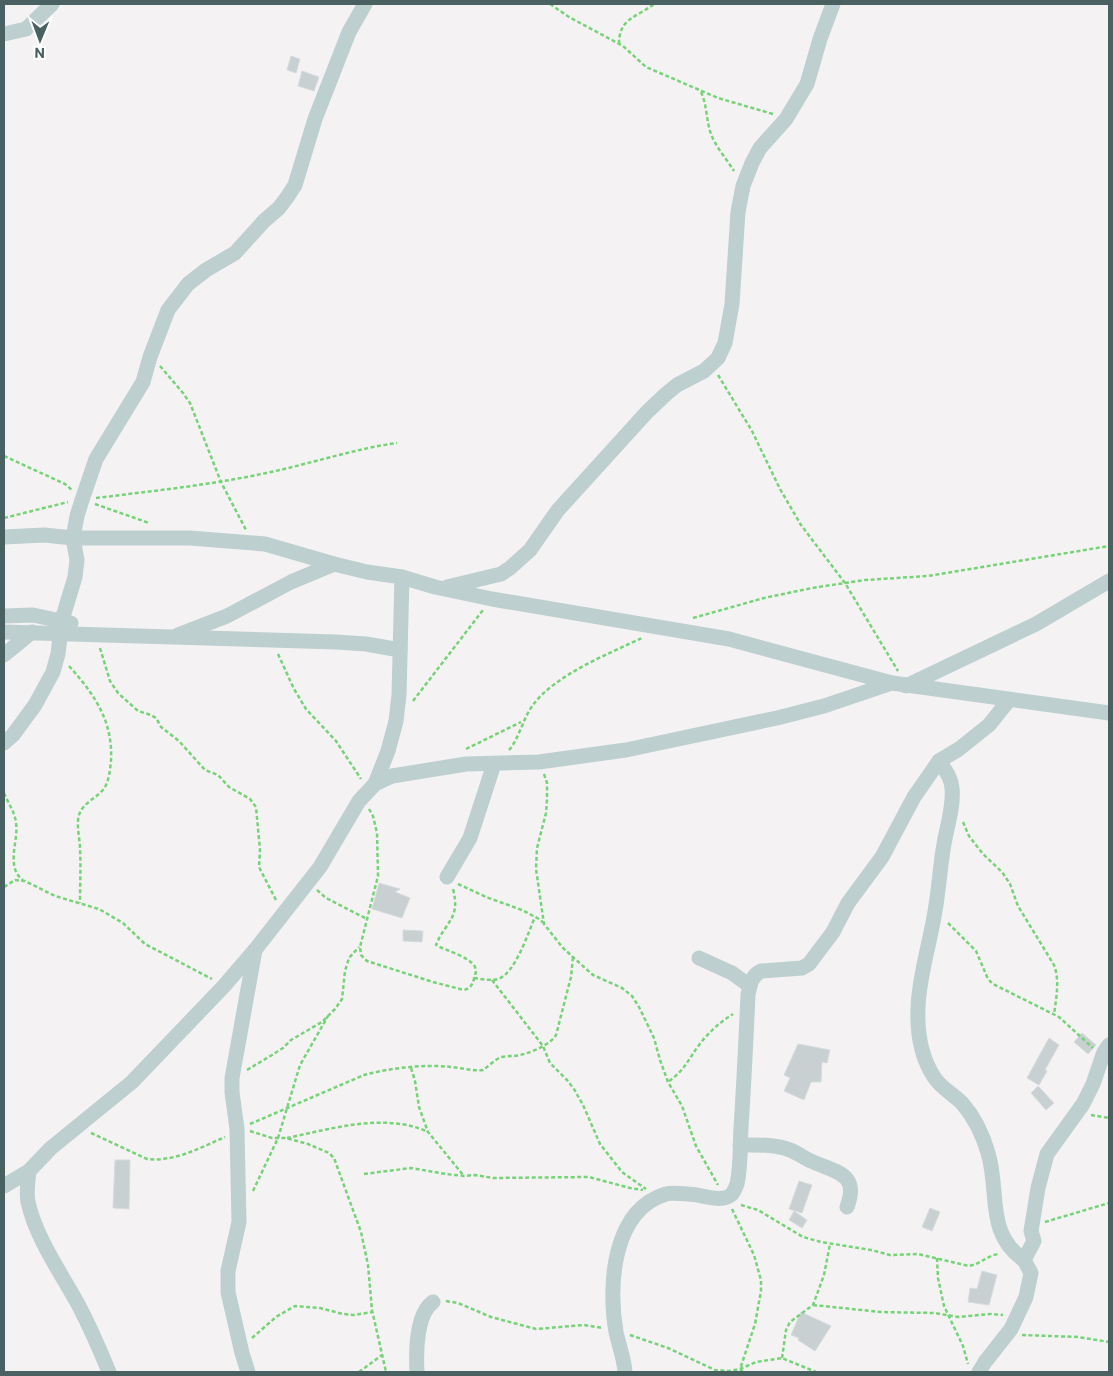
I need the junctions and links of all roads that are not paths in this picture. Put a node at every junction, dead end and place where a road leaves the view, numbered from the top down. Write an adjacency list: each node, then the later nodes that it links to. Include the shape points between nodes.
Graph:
1 (52, 4): 4 (street, via 26,29)
2 (365, 4): 6 (street, via 349,32 315,119 295,185 288,196 235,253 188,284 168,310 143,382 96,459)
3 (833, 4): 10 (street, via 807,84 786,118 760,148 742,191 728,327 722,350 713,365 677,385 647,412 558,510 530,550 510,568 501,574)
4 (4, 34)
5 (4, 537): 6 (street, via 44,535)
6 (73, 538): 7 (street, via 190,538 252,542); 12 (street, via 77,560 75,576)
7 (334, 564): 8 (street); 16 (street, via 291,582 227,616)
8 (402, 577): 10 (street); 17 (street)
9 (1109, 581): 20 (street, via 1036,624)
10 (442, 588): 20 (street, via 729,639)
11 (4, 616): 12 (street, via 33,615)
12 (61, 627): 14 (street); 15 (street); 15 (street); 19 (street)
13 (4, 632): 14 (street)
14 (36, 632): 18 (street); 19 (street, via 50,643)
15 (112, 634): 16 (street)
16 (174, 637): 17 (street, via 366,644)
17 (400, 650): 26 (street, via 396,721 388,751)
18 (4, 655)
19 (57, 656): 23 (street, via 53,672 36,704)
20 (899, 684): 21 (street); 25 (street, via 768,720 626,750 538,762)
21 (1009, 700): 22 (street); 24 (street, via 989,725)
22 (1109, 713)
23 (4, 743)
24 (939, 761): 30 (street, via 914,797 882,858 848,903 820,951 802,968 755,974); 36 (street, via 949,776 953,798 939,872 936,909 924,961 918,1007 920,1041 935,1078 961,1102 980,1132 993,1170 996,1216 1005,1242)
25 (495, 764): 26 (street, via 466,764 392,776); 27 (street, via 470,838)
26 (368, 791): 28 (street, via 320,867)
27 (447, 877)
28 (255, 950): 33 (street, via 138,1076 51,1148); 40 (street, via 232,1078 238,1129 238,1222 228,1271 228,1292)
29 (699, 958): 30 (street, via 732,973)
30 (749, 991): 32 (street)
31 (1106, 1051): 36 (street, via 1083,1104 1046,1154 1031,1231 1034,1241)
32 (740, 1145): 35 (street, via 782,1148 836,1170 848,1180 851,1188); 42 (street, via 737,1184 728,1201 694,1194 666,1194 633,1218 620,1245 612,1297)
33 (29, 1171): 34 (street); 39 (street, via 28,1202 34,1220)
34 (4, 1186)
35 (847, 1207)
36 (1018, 1256): 38 (street, via 1031,1273 1026,1297 1008,1334 985,1362)
37 (433, 1302): 41 (street, via 423,1316 418,1339)
38 (974, 1370)
39 (109, 1372)
40 (248, 1372)
41 (417, 1372)
42 (625, 1372)

